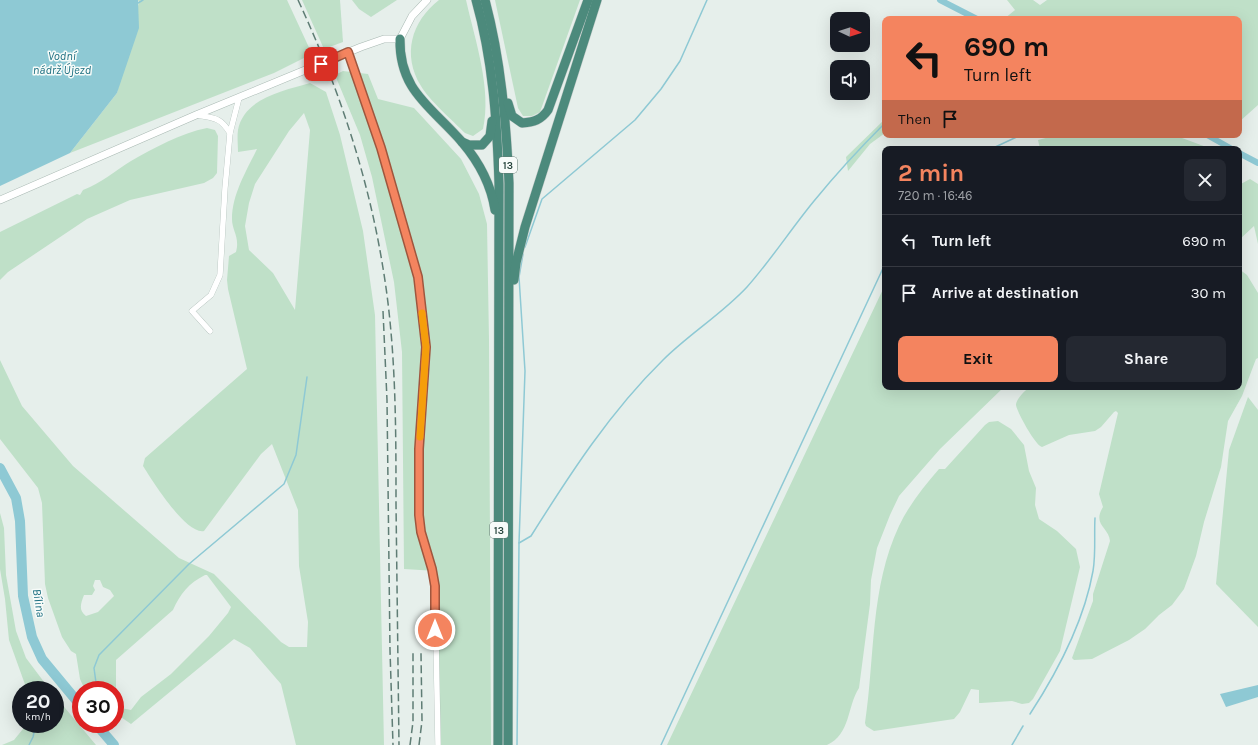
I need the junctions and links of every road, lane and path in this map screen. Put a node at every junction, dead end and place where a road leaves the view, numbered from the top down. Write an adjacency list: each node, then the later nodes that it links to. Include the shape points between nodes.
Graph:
1 (427, 0): 6 (street, via 412,16)
2 (476, 0): 8 (highway, 13)
3 (485, 0): 8 (highway, 13, via 494,34)
4 (588, 0): 8 (highway, via 548,110 543,117 535,122 522,124 512,116)
5 (597, 0): 16 (highway, via 523,234 516,263)
6 (400, 39): 7 (street, via 384,39); 12 (highway, via 400,55 408,80 424,104)
7 (348, 52): 9 (street); 17 (street, via 381,148 418,277 426,347 419,449 419,515 435,586)
8 (496, 74): 12 (highway, via 490,136 482,145); 14 (highway, 13); 16 (highway, 13, via 507,129)
9 (239, 98): 10 (street); 11 (street)
10 (196, 115): 11 (street, via 217,118 225,124); 13 (street)
11 (230, 133): 15 (street, via 220,275 210,296 192,311)
12 (462, 142): 14 (highway, via 489,184)
13 (0, 200)
14 (499, 233): 18 (highway, 13)
15 (210, 331)
16 (508, 331): 19 (highway, 13)
17 (438, 745)
18 (498, 745)
19 (508, 745)

